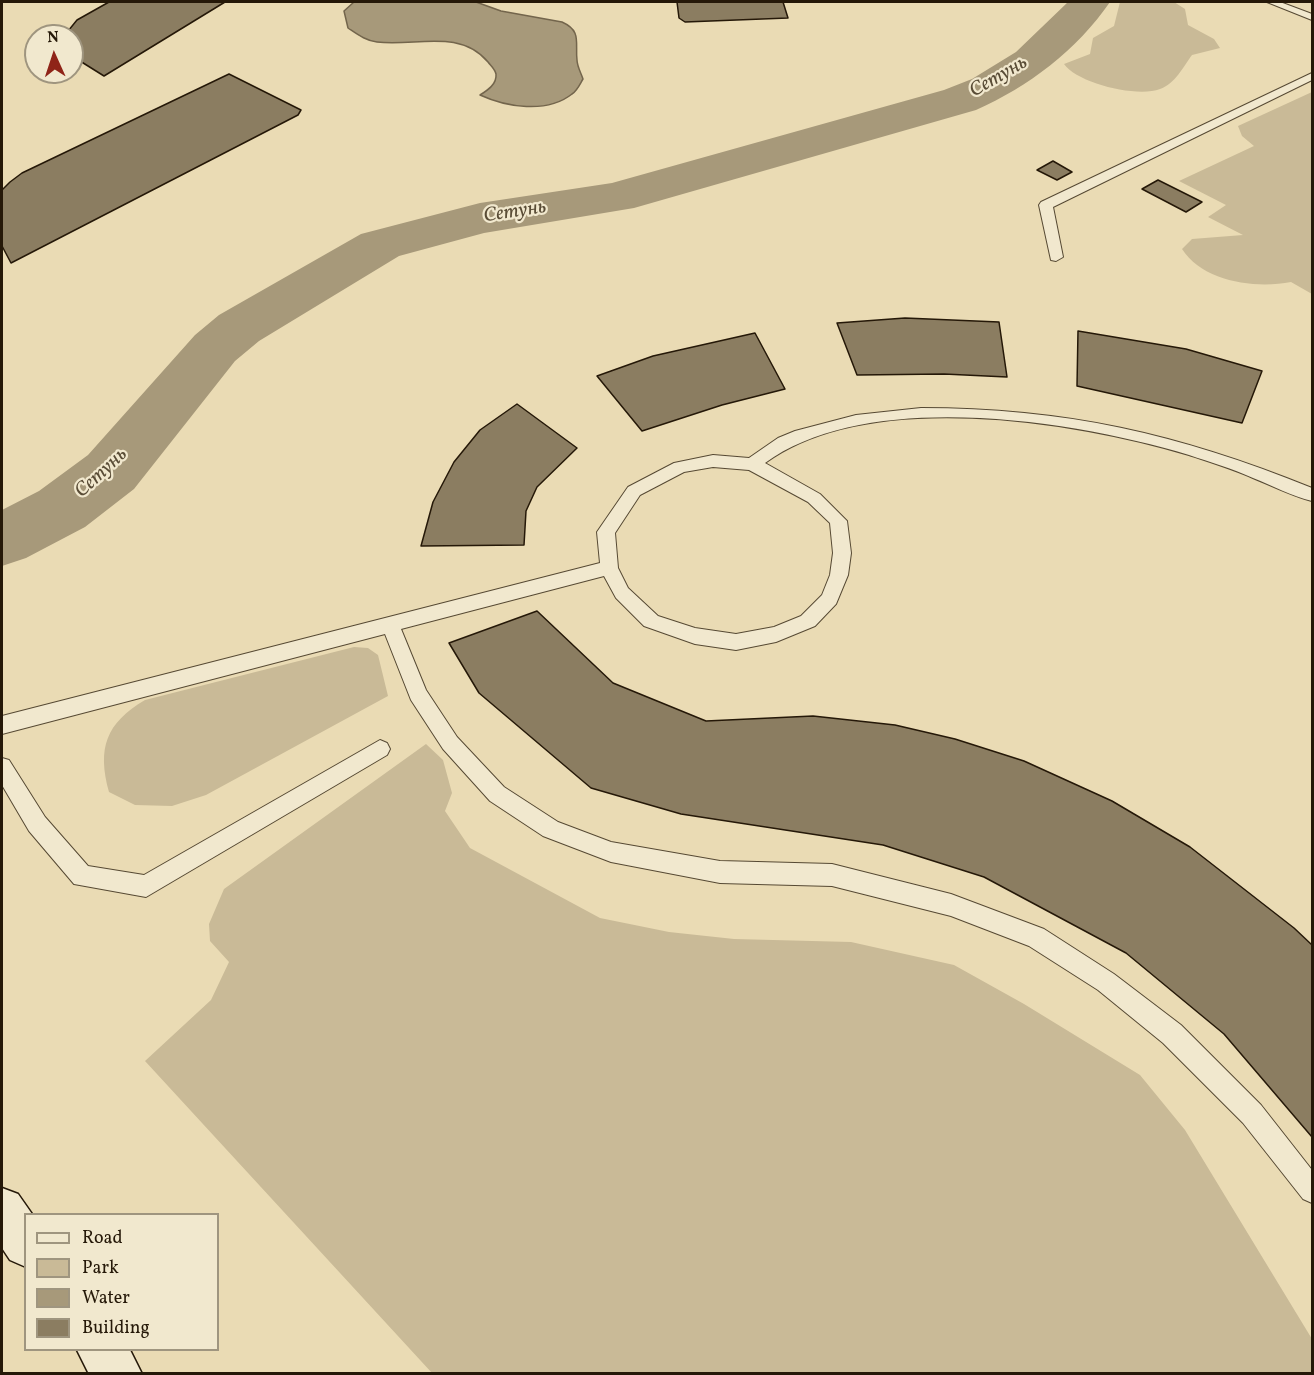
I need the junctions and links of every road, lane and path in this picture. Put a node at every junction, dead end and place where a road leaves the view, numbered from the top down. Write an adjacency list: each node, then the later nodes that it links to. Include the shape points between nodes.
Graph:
1 (1276, 3): 2 (lane)
2 (1312, 17)
3 (1312, 76): 4 (lane, via 1046,205)
4 (1056, 257)
5 (752, 464): 6 (lane, via 792,438 857,420 945,412 1066,421 1171,444 1266,474); 7 (lane, via 713,461 680,466 634,491 606,532); 7 (lane, via 814,498 838,521 842,553 839,575 830,599 808,621 776,634 736,642 695,636 651,621 622,593)
6 (1312, 495)
7 (609, 568): 8 (lane)
8 (390, 624): 9 (lane); 12 (lane, via 418,694 450,743 497,795 550,829 611,852 720,872 832,874 951,905 1036,937 1106,982 1172,1034 1252,1114)
9 (2, 725)
10 (380, 749): 11 (lane, via 146,886 82,876 37,824)
11 (2, 766)
12 (1312, 1190)
13 (2, 1210): 14 (street)
14 (24, 1241)
15 (102, 1351): 16 (street)
16 (118, 1374)

